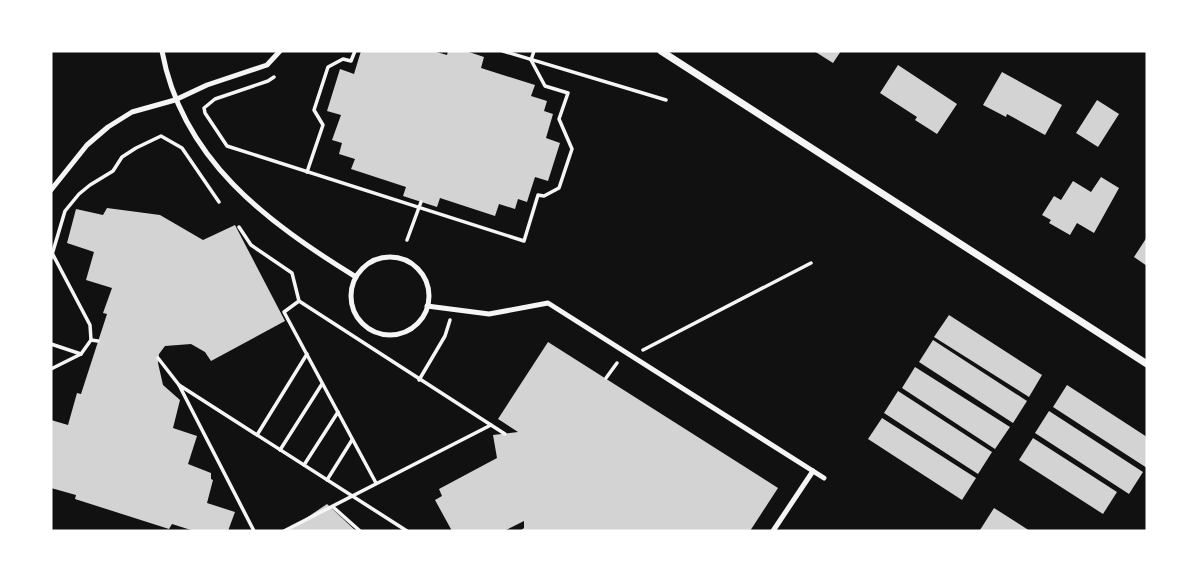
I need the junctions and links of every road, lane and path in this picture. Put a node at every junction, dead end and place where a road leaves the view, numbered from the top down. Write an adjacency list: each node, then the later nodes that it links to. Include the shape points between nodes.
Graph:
1 (162, 51): 9 (lane)
2 (280, 51): 9 (lane, via 267,65)
3 (355, 51): 11 (path, via 351,61 343,59 328,67 314,110 323,125)
4 (503, 51): 7 (path)
5 (534, 51): 7 (path)
6 (661, 51): 31 (street)
7 (531, 60): 10 (path); 15 (path, via 545,86 568,93 559,119 572,149 559,188 538,195 524,241)
8 (215, 99): 11 (path, via 205,113 227,146)
9 (175, 100): 12 (lane, via 132,112 108,127); 20 (lane, via 210,157 258,210)
10 (666, 100)
11 (307, 172): 15 (path)
12 (51, 190)
13 (219, 202): 18 (path, via 182,148 161,136 122,157 113,171 79,194 65,211)
14 (421, 202): 15 (path)
15 (419, 208): 17 (path)
16 (239, 227): 21 (path, via 251,245 292,273)
17 (407, 240)
18 (52, 255): 24 (path, via 90,325)
19 (811, 263): 29 (path)
20 (356, 277): 22 (lane, via 374,260 398,258 420,271 429,294); 22 (lane, via 351,303 355,315 374,333 401,334 413,328)
21 (299, 301): 28 (path, via 284,312); 34 (path)
22 (427, 306): 29 (lane, via 489,314 548,303)
23 (451, 318): 34 (path)
24 (91, 340): 25 (path); 27 (path)
25 (98, 341)
26 (51, 344): 27 (path)
27 (81, 354): 32 (path)
28 (307, 354): 35 (path); 40 (path)
29 (631, 356): 33 (path, via 617,363); 44 (lane)
30 (158, 358): 36 (path)
31 (1147, 364)
32 (51, 369)
33 (606, 378)
34 (419, 380): 38 (path)
35 (323, 383): 37 (path); 42 (path)
36 (179, 385): 40 (path); 50 (path)
37 (338, 412): 41 (path); 43 (path)
38 (491, 425): 39 (path); 47 (path)
39 (505, 434)
40 (257, 435): 42 (path)
41 (352, 439): 46 (path); 47 (path)
42 (280, 450): 43 (path)
43 (304, 465): 46 (path)
44 (813, 471): 45 (lane); 54 (lane)
45 (824, 478)
46 (327, 480): 48 (path)
47 (376, 484): 48 (path)
48 (352, 496): 49 (path); 53 (path)
49 (332, 506): 51 (path); 52 (path)
50 (254, 531)
51 (284, 531)
52 (360, 531)
53 (407, 531)
54 (773, 531)

